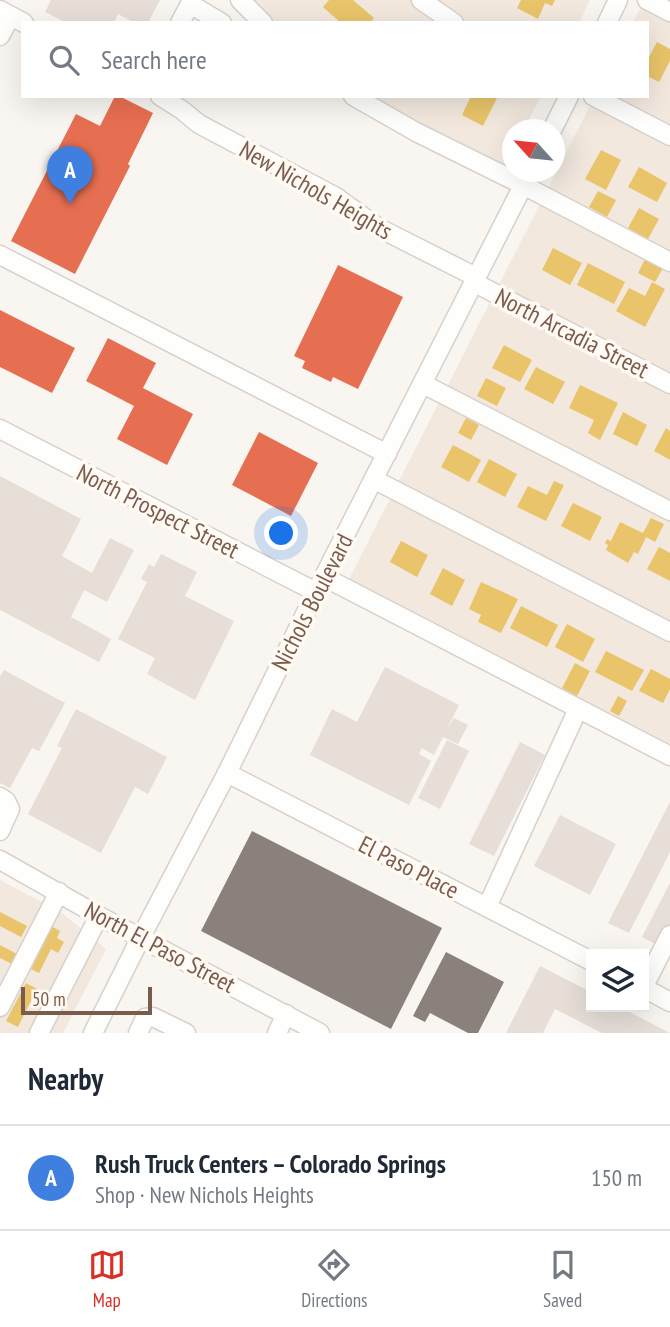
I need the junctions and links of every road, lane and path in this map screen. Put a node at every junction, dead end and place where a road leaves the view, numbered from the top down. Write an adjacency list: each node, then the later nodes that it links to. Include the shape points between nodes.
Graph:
1 (240, 0): 10 (street)
2 (421, 0): 11 (street)
3 (618, 0): 12 (street)
4 (647, 0): 6 (street)
5 (190, 2): 8 (street); 9 (street)
6 (670, 12)
7 (12, 16): 13 (street)
8 (181, 21)
9 (219, 21)
10 (260, 21)
11 (451, 21)
12 (608, 21)
13 (0, 36)
14 (167, 98): 18 (street, New Nichols Heights)
15 (356, 98): 21 (street, via 416,132)
16 (568, 98): 19 (street)
17 (597, 98): 20 (street)
18 (185, 103): 26 (street, New Nichols Heights, via 199,124 336,197 379,228)
19 (558, 119)
20 (670, 136)
21 (502, 168)
22 (525, 182): 26 (street, Nichols Boulevard)
23 (534, 182): 25 (street)
24 (0, 255): 30 (street)
25 (670, 262)
26 (475, 280): 27 (street, Nichols Boulevard); 28 (street, North Arcadia Street)
27 (423, 384): 30 (street, Nichols Boulevard); 32 (street)
28 (670, 384)
29 (0, 429): 33 (street, North Prospect Street)
30 (387, 454): 31 (street, Nichols Boulevard)
31 (374, 480): 33 (street, Nichols Boulevard); 34 (street)
32 (670, 511)
33 (320, 585): 35 (street, North Prospect Street); 37 (street, Nichols Boulevard)
34 (670, 632)
35 (578, 709): 36 (street, North Prospect Street); 42 (street)
36 (670, 756)
37 (228, 773): 42 (street, El Paso Place); 45 (street, Nichols Boulevard)
38 (0, 797): 39 (street, via 10,809)
39 (0, 831)
40 (0, 860): 41 (street, North El Paso Street)
41 (59, 892): 43 (street, North El Paso Street); 50 (street)
42 (487, 907): 46 (street, El Paso Place)
43 (99, 916): 45 (street, North El Paso Street); 52 (street)
44 (670, 935): 47 (street)
45 (141, 937): 51 (street, North El Paso Street); 53 (street, Nichols Boulevard)
46 (586, 958)
47 (649, 977)
48 (649, 990): 49 (street)
49 (670, 1002)
50 (0, 1007)
51 (286, 1014): 56 (street); 57 (street, North El Paso Street)
52 (39, 1033)
53 (93, 1033)
54 (138, 1033): 55 (street, via 145,1018 153,1017)
55 (186, 1033)
56 (277, 1033)
57 (320, 1033)

